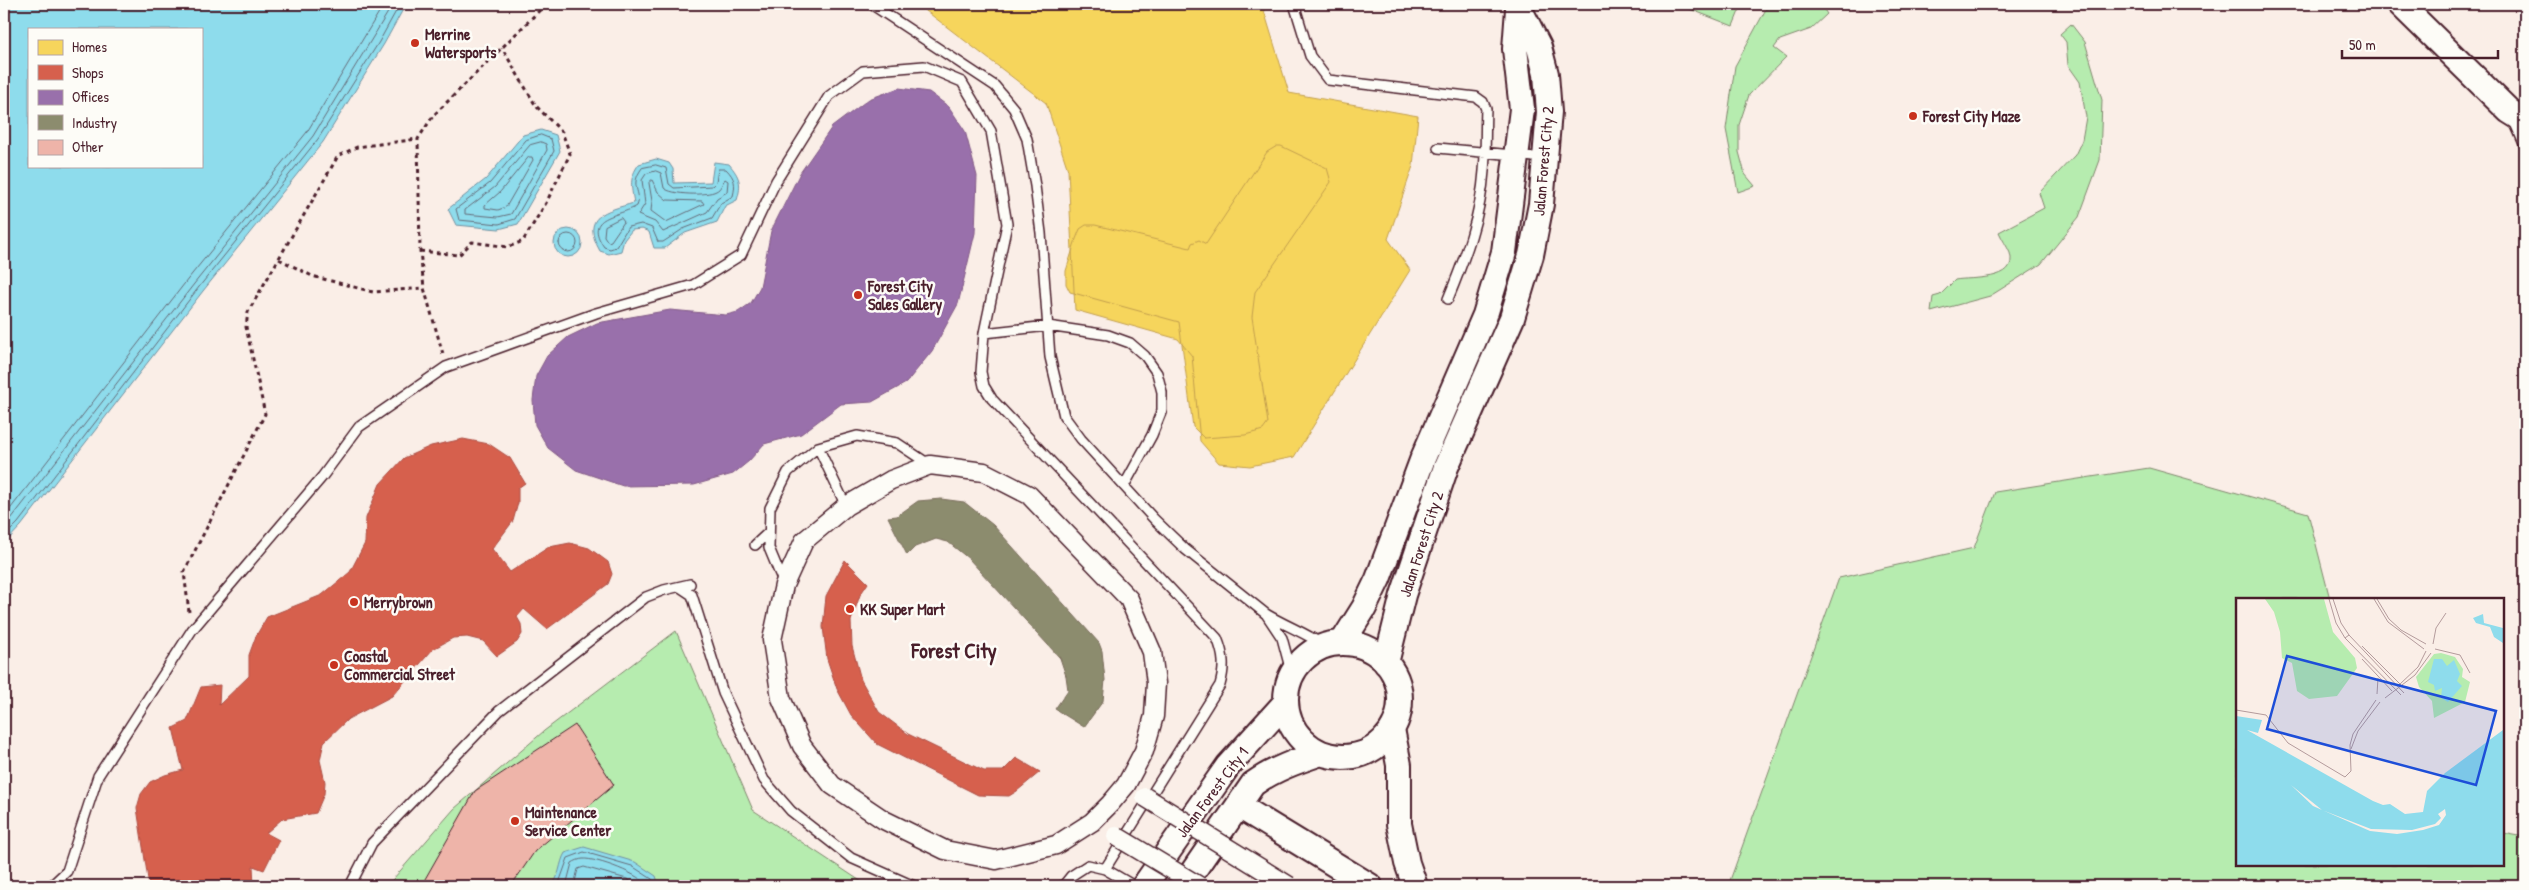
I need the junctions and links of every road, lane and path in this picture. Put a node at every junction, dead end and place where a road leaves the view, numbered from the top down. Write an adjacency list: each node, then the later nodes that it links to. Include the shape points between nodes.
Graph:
1 (546, 4): 6 (path)
2 (871, 4): 18 (lane, via 995,86 1014,109 1027,139)
3 (1294, 4): 11 (lane, via 1310,56 1328,80 1476,97 1483,102 1486,109)
4 (2400, 4): 7 (street)
5 (1518, 6): 12 (street, Jalan Forest City 2, via 1515,49 1522,109); 13 (street, Jalan Forest City 2, via 1539,47 1546,74 1549,112)
6 (502, 48): 8 (path, via 432,116); 14 (path, via 536,106 562,132 570,154 523,241 508,247 472,242 459,255)
7 (2517, 116): 9 (lane)
8 (418, 139): 14 (path); 15 (path, via 357,147 338,156)
9 (2525, 146)
10 (1438, 148): 11 (lane)
11 (1484, 153): 12 (lane); 17 (lane, via 1477,217)
12 (1517, 156): 13 (lane); 32 (street, Jalan Forest City 2, via 1504,252 1485,315 1423,458 1378,579 1364,608)
13 (1545, 158): 33 (street, Jalan Forest City 2, via 1541,204 1531,255 1512,318 1446,467 1403,595)
14 (420, 251): 16 (path)
15 (278, 260): 16 (path, via 312,276 373,292); 31 (path, via 248,312 246,327 265,414 184,572)
16 (424, 288): 20 (path)
17 (1448, 299)
18 (1048, 326): 19 (lane); 23 (lane, via 1050,357 1064,416); 23 (lane, via 1130,343 1157,373 1162,410)
19 (984, 333): 20 (lane, via 1007,224 991,131 962,82 924,66 863,71 828,96 776,181 741,255 693,285 596,313); 41 (lane, via 981,372 984,386 992,399 1217,638 1223,652 1224,670 1220,685)
20 (446, 367): 31 (lane, via 358,427 322,477)
21 (818, 447): 22 (lane, via 857,436 897,443); 24 (lane); 25 (lane, via 788,472 770,508)
22 (930, 465): 24 (street, via 891,480); 38 (street, via 984,472 1029,495 1129,599 1152,652 1156,683 1154,716 1144,751)
23 (1124, 486): 30 (lane, via 1185,549)
24 (846, 506): 28 (street, via 804,541)
25 (769, 532): 26 (lane); 28 (lane, via 769,548)
26 (755, 545)
27 (690, 584): 29 (lane)
28 (784, 585): 40 (street, via 772,640 781,698 802,746 832,785 884,820 945,850 996,860 1056,844)
29 (680, 587): 43 (lane, via 646,597 499,711 372,843); 44 (lane, via 692,596 723,693 764,780 791,812 851,858)
30 (1266, 614): 32 (lane, via 1288,627); 34 (lane, via 1282,638)
31 (192, 630): 42 (lane, via 98,776 67,871)
32 (1333, 645): 33 (street, Jalan Forest City 2, via 1366,648); 34 (street, Jalan Forest City 2, via 1303,660)
33 (1386, 663): 36 (street, Jalan Forest City 2, via 1395,674 1399,688 1398,716)
34 (1292, 675): 35 (street, Jalan Forest City 2)
35 (1286, 702): 37 (street, Jalan Forest City 2, via 1296,733); 47 (street, Jalan Forest City 1, via 1228,766)
36 (1392, 729): 37 (street, Jalan Forest City 2, via 1369,751 1337,757); 52 (street, via 1399,765 1399,824)
37 (1321, 753): 39 (street, Jalan Forest City 2, via 1267,774 1253,784)
38 (1126, 785): 40 (street); 50 (street, bridge)
39 (1239, 806): 48 (street, Jalan Forest City 2); 51 (street)
40 (1092, 822): 49 (street, bridge)
41 (1105, 869): 45 (lane, via 1088,865 1071,876); 46 (lane)
42 (51, 886)
43 (350, 886)
44 (914, 886)
45 (1063, 886)
46 (1134, 886)
47 (1144, 886)
48 (1183, 886)
49 (1199, 886)
50 (1289, 886)
51 (1370, 886)
52 (1415, 886)

